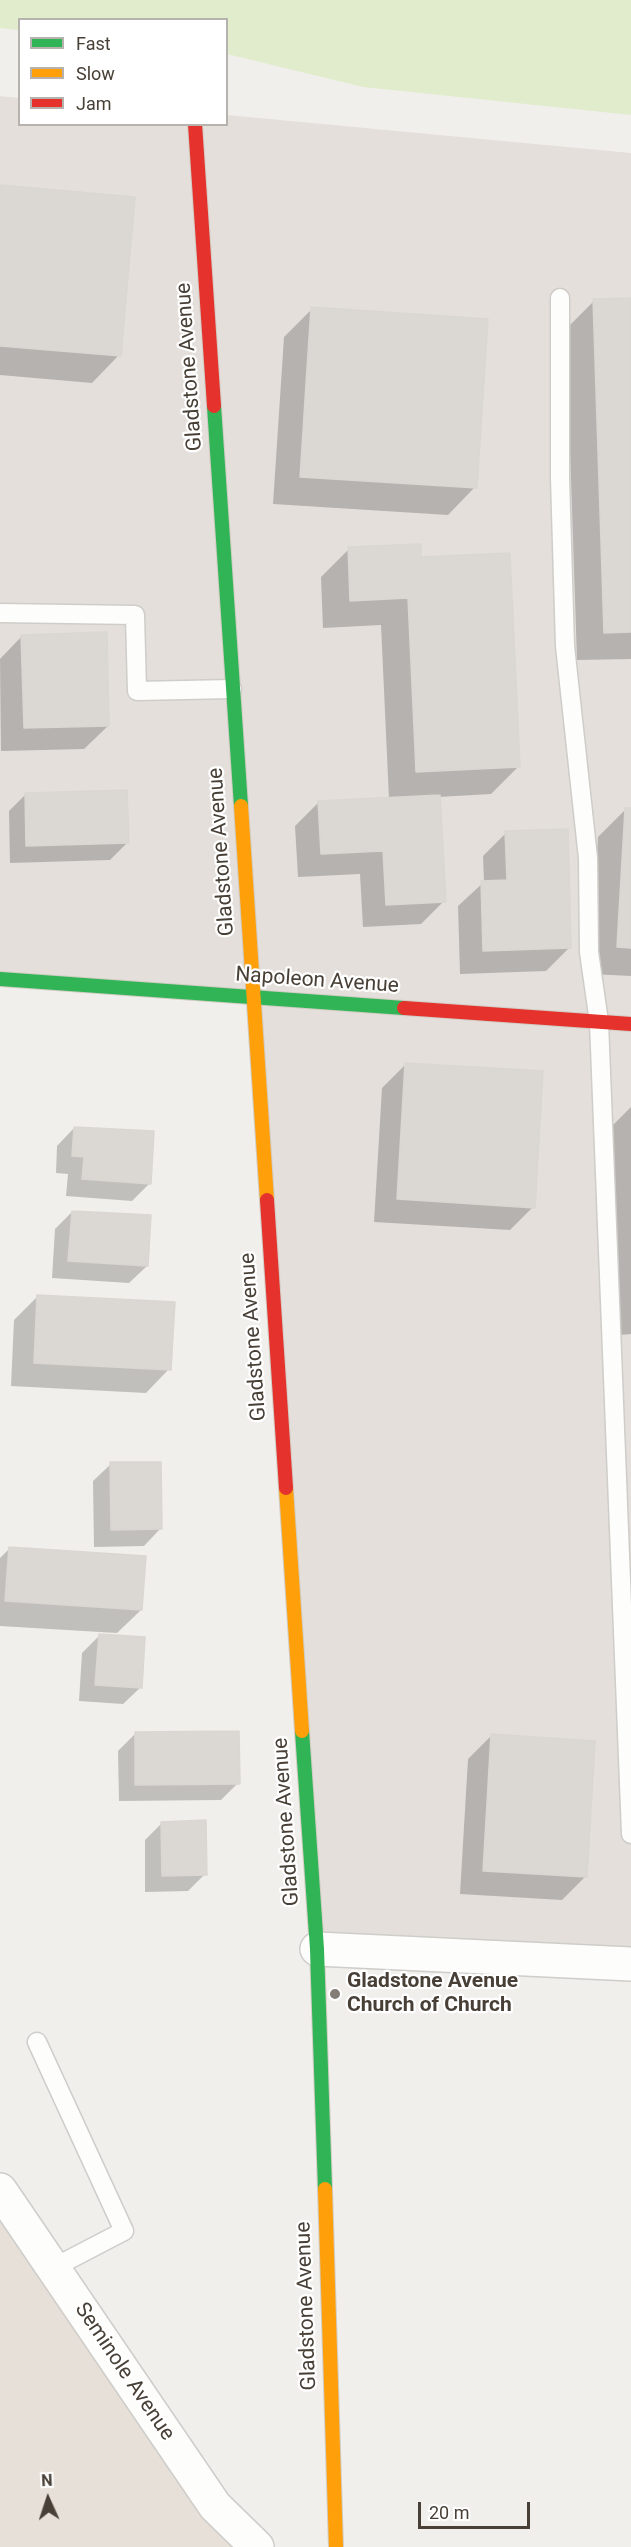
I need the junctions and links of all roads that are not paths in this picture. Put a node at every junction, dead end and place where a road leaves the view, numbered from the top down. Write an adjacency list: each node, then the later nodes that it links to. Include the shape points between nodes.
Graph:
1 (195, 126): 4 (street, Gladstone Avenue)
2 (560, 298): 7 (lane, via 565,646 588,858 589,952)
3 (0, 613): 4 (lane, via 135,615 137,691)
4 (232, 689): 6 (street, Gladstone Avenue)
5 (0, 980): 6 (street, Napoleon Avenue)
6 (252, 997): 7 (street, Napoleon Avenue); 10 (street, Gladstone Avenue)
7 (599, 1022): 8 (street, Napoleon Avenue); 9 (lane)
8 (631, 1024)
9 (631, 1834)
10 (317, 1949): 11 (street); 16 (street, Gladstone Avenue)
11 (631, 1964)
12 (37, 2042): 14 (lane, via 124,2231)
13 (0, 2190): 14 (street, Seminole Avenue)
14 (53, 2268): 15 (street, Seminole Avenue, via 215,2505)
15 (257, 2547)
16 (336, 2547)

